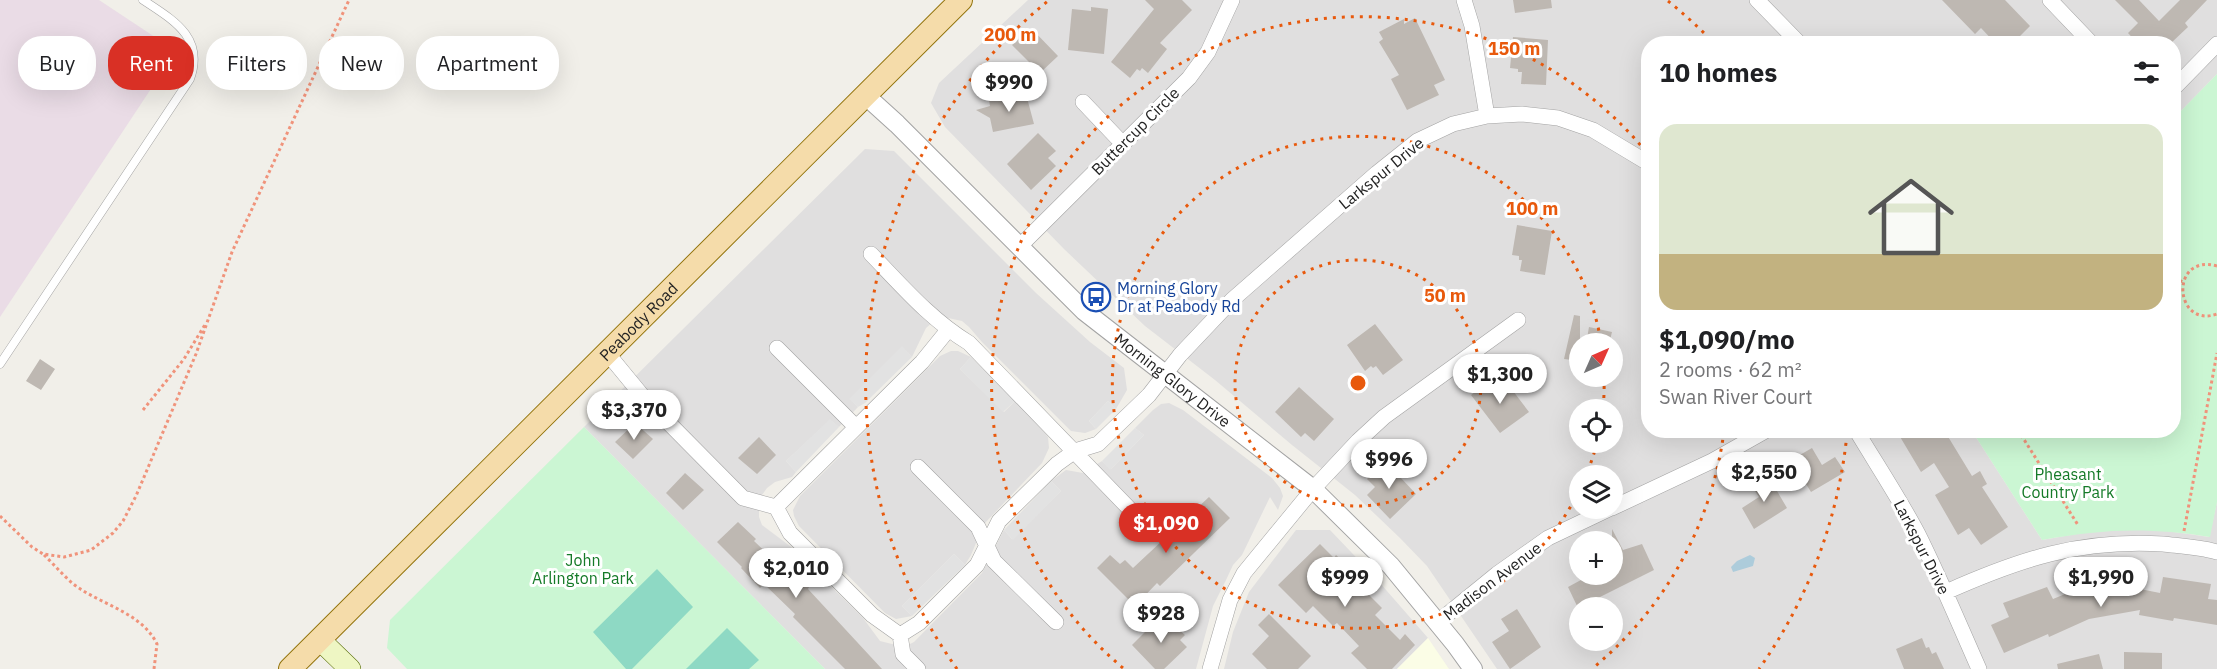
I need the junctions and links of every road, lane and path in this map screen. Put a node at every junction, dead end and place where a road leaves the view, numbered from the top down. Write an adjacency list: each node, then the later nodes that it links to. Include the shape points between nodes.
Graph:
1 (143, 0): 28 (lane, via 178,24 190,40 194,56 190,79)
2 (349, 0): 21 (path, via 232,252)
3 (961, 0): 12 (main road, Peabody Road)
4 (1232, 0): 15 (street, Buttercup Circle, via 1208,52 1189,78)
5 (1464, 0): 14 (street)
6 (1757, 0): 8 (street)
7 (2050, 0): 9 (street)
8 (1792, 36)
9 (2084, 36)
10 (2217, 44): 11 (street)
11 (2181, 81)
12 (865, 95): 17 (street, Morning Glory Drive); 27 (main road, Peabody Road)
13 (1083, 102): 15 (street)
14 (1487, 116): 16 (street, Larkspur Drive, via 1558,118 1593,130); 29 (street, Larkspur Drive, via 1453,124 1417,141 1385,166 1232,300)
15 (1122, 143): 17 (street, Buttercup Circle)
16 (1641, 159)
17 (1018, 247): 29 (street, Morning Glory Drive, via 1084,311)
18 (871, 254): 24 (street)
19 (2217, 266): 20 (path, via 2193,268)
20 (2183, 282): 22 (path, via 2188,308 2204,316)
21 (212, 314): 30 (path, via 184,359); 47 (path, via 123,521 91,550 64,557)
22 (2217, 314)
23 (1518, 320): 37 (street, via 1384,417)
24 (948, 330): 31 (street, via 922,362); 35 (street, via 969,343)
25 (777, 348): 31 (street)
26 (2217, 353): 44 (path)
27 (608, 354): 39 (street, via 645,399 743,498); 52 (main road, Peabody Road)
28 (0, 364)
29 (1166, 374): 35 (street, Larkspur Drive, via 1098,444); 37 (street, Morning Glory Drive)
30 (143, 410)
31 (856, 427): 39 (street)
32 (1753, 438): 38 (street, Madison Avenue)
33 (1861, 438): 48 (street, Larkspur Drive, via 1897,496)
34 (2024, 438): 42 (path)
35 (1075, 451): 43 (street); 45 (street, Larkspur Drive, via 999,521)
36 (918, 467): 45 (street, via 978,527)
37 (1313, 489): 50 (street, Morning Glory Drive, via 1391,566); 57 (street, via 1244,573 1230,600)
38 (1623, 503)
39 (776, 507): 51 (street, via 790,533 872,615)
40 (0, 516): 47 (path)
41 (1589, 519): 50 (street, Madison Avenue, via 1548,538)
42 (2078, 525)
43 (1147, 527)
44 (2184, 531)
45 (986, 545): 49 (street, via 994,561); 51 (street, Larkspur Drive, via 977,565 919,623)
46 (2217, 552): 48 (street, via 2132,542 2079,548 2015,563)
47 (43, 554): 53 (path, via 80,590 146,628 157,644)
48 (1946, 592): 59 (street, Larkspur Drive)
49 (1056, 622)
50 (1438, 622): 58 (street, Morning Glory Drive)
51 (900, 635): 56 (street, via 903,654)
52 (320, 640): 54 (main road, Peabody Road); 55 (main road)
53 (154, 669)
54 (290, 669)
55 (350, 669)
56 (918, 669)
57 (1210, 669)
58 (1473, 669)
59 (1978, 669)

